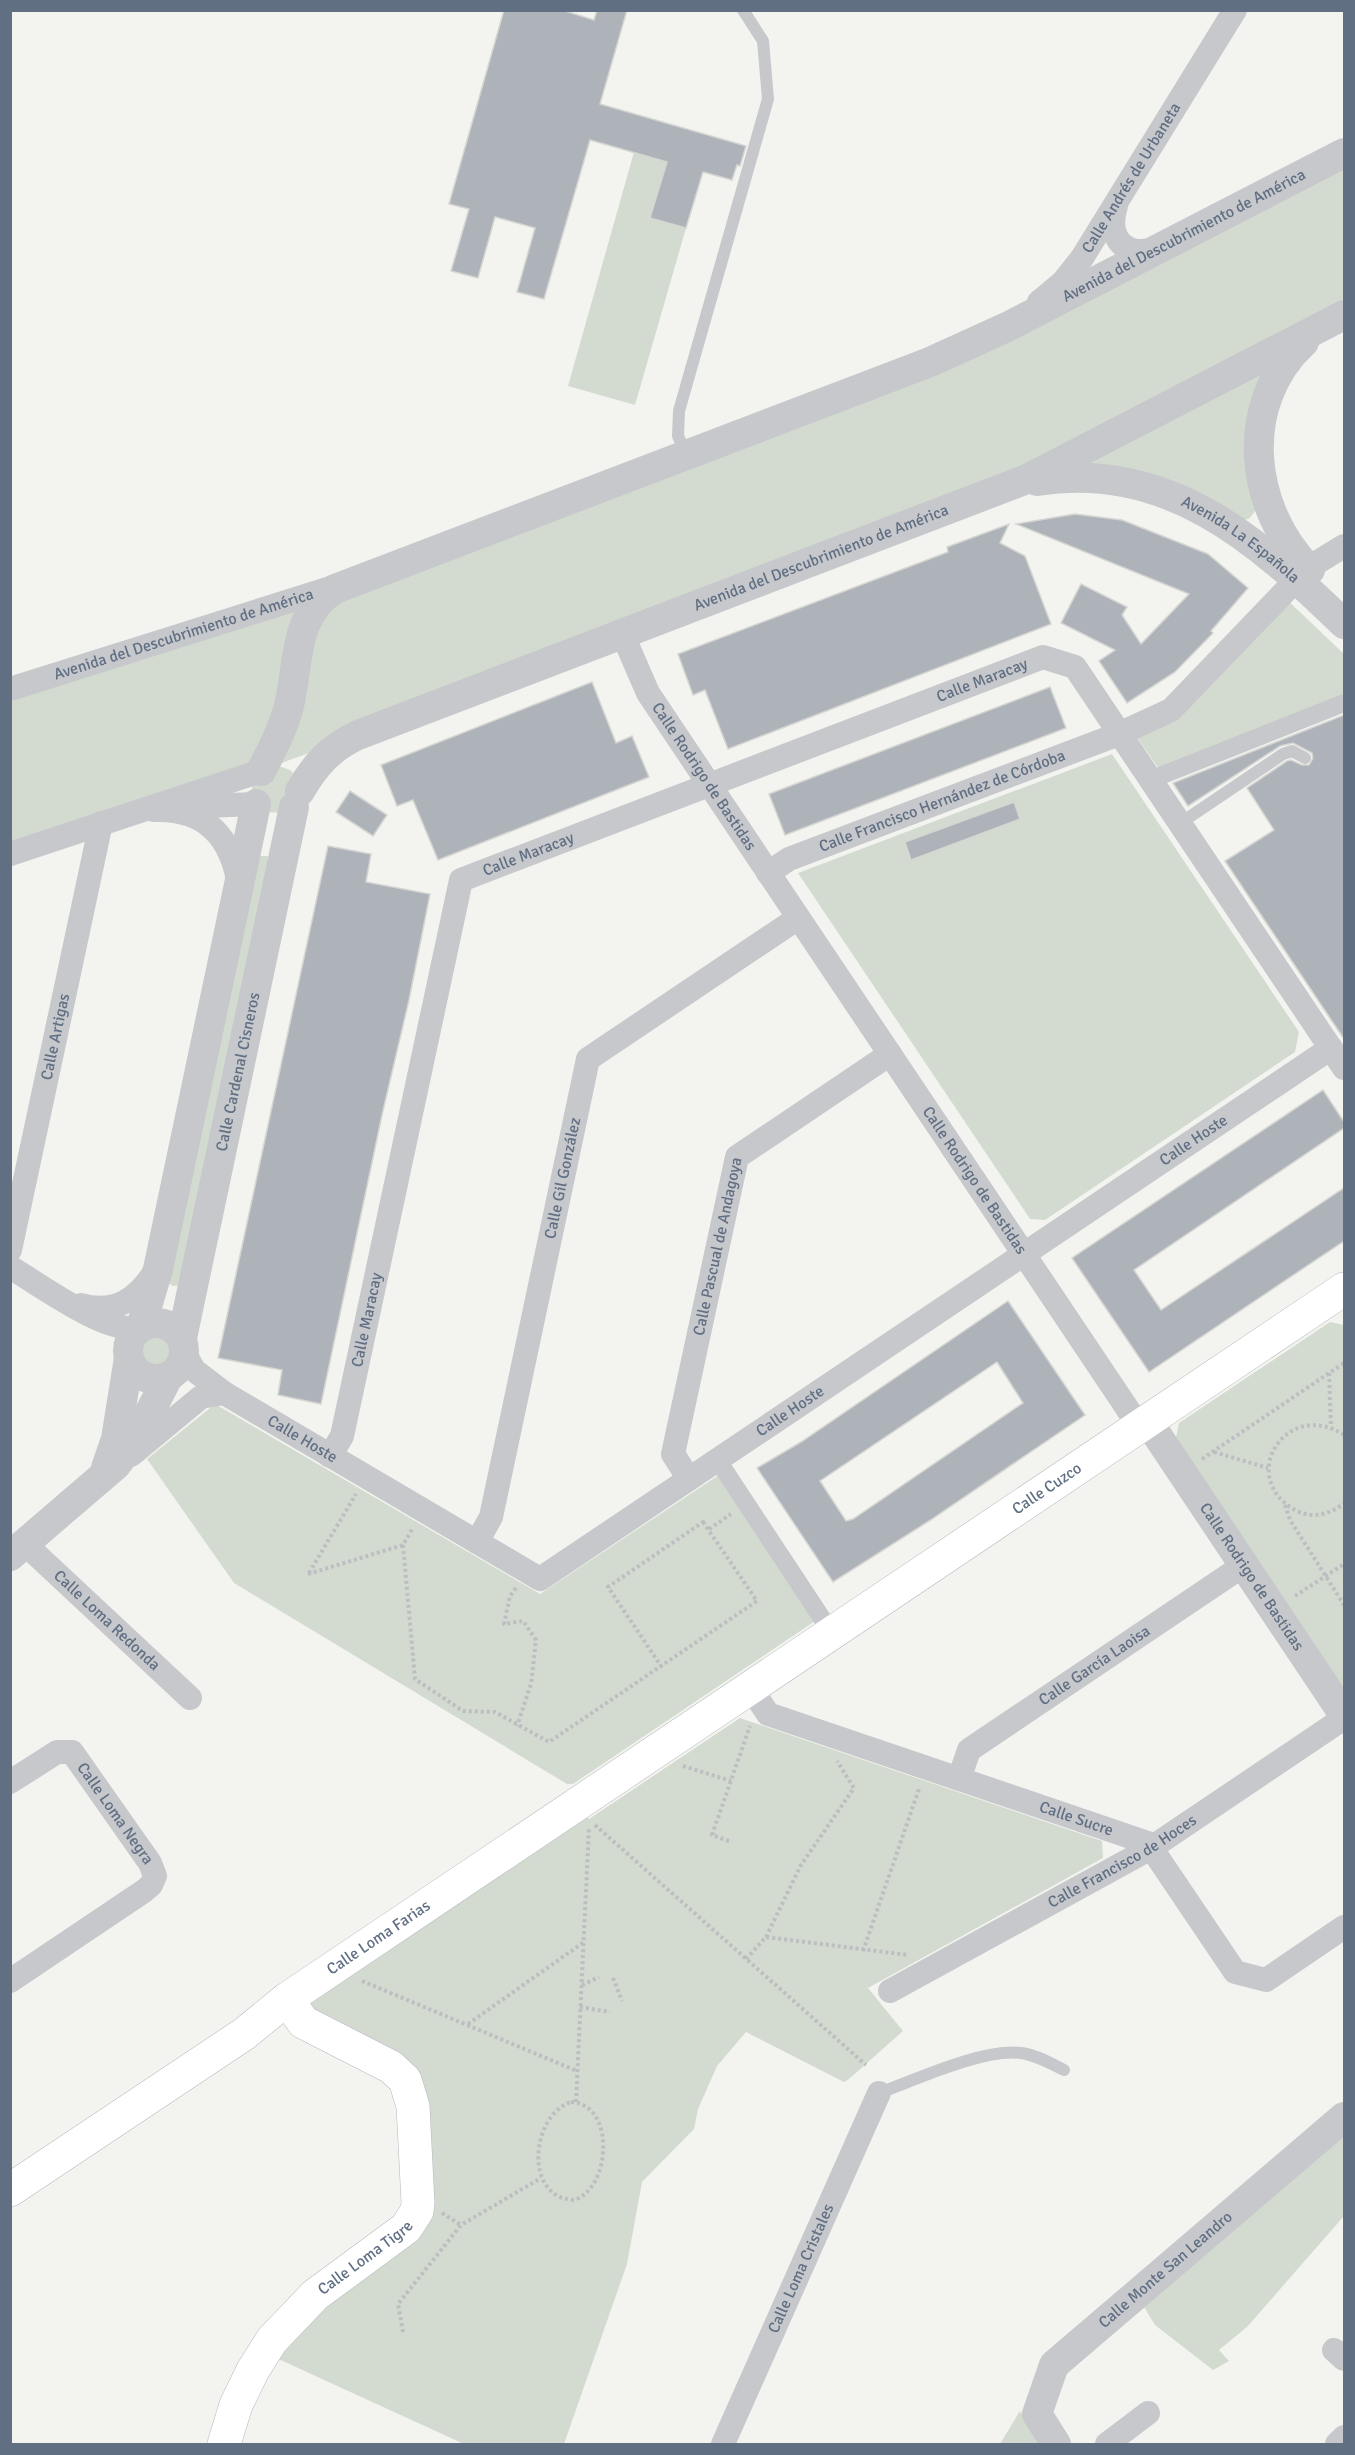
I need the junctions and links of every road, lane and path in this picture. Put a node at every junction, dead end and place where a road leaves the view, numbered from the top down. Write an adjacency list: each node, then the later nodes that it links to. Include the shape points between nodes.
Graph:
1 (743, 10): 8 (lane, via 763,41 768,99 679,411 678,436)
2 (1235, 10): 4 (street, Calle Andrés de Urbaneta)
3 (1344, 153): 5 (street, Avenida del Descubrimiento de América)
4 (1119, 198): 5 (street, via 1112,226 1121,244 1144,251); 7 (street, Calle Andrés de Urbaneta, via 1063,282)
5 (1172, 242): 7 (street, Avenida del Descubrimiento de América)
6 (1340, 317): 9 (street, via 1302,344 1281,371 1264,405 1258,444); 10 (street, Avenida del Descubrimiento de América, via 1121,432)
7 (1007, 327): 8 (street, Avenida del Descubrimiento de América, via 930,362)
8 (686, 454): 14 (street, Avenida del Descubrimiento de América)
9 (1261, 484): 11 (street, via 1258,507 1250,518 1233,522); 13 (street, via 1279,531)
10 (996, 491): 11 (street, Avenida La Española, via 1063,478 1121,482 1186,501); 17 (street, Avenida del Descubrimiento de América)
11 (1218, 517): 13 (street, Avenida La Española)
12 (1344, 546): 13 (street)
13 (1303, 573): 15 (street, Avenida La Española); 16 (street, Avenida La Española); 20 (street, via 1171,710)
14 (354, 581): 18 (street, Avenida del Descubrimiento de América); 22 (street, Avenida del Descubrimiento de América, via 325,596 308,617 300,639 286,719)
15 (1344, 603)
16 (1344, 624)
17 (622, 633): 24 (street, Calle Rodrigo de Bastidas, via 643,686); 25 (street, Avenida del Descubrimiento de América, via 340,744 321,759)
18 (10, 689)
19 (1344, 703): 23 (street)
20 (1119, 734): 23 (street, Calle Maracay); 24 (street, Calle Maracay, via 1075,667 1043,657); 31 (street, Calle Francisco Hernández de Córdoba, via 789,859)
21 (1305, 758): 29 (lane, via 1292,751 1283,754)
22 (261, 771): 25 (street, via 274,766 290,770 296,776); 26 (street, via 252,785); 27 (street)
23 (1150, 780): 29 (street, Calle Maracay)
24 (709, 785): 31 (street, Calle Rodrigo de Bastidas); 55 (street, Calle Maracay, via 460,880 342,1436)
25 (297, 799): 26 (street, via 284,813 267,812); 45 (street, Calle Cardenal Cisneros)
26 (256, 804): 27 (street); 32 (street)
27 (140, 810): 28 (street); 32 (street, via 178,811 213,828 231,854)
28 (101, 823): 30 (street); 37 (street, Calle Artigas)
29 (1179, 824): 34 (street, Calle Maracay)
30 (10, 854)
31 (768, 873): 33 (street, Calle Rodrigo de Bastidas)
32 (239, 886): 40 (street)
33 (798, 918): 35 (street, Calle Rodrigo de Bastidas); 66 (street, Calle Gil González, via 588,1059 491,1517)
34 (1338, 1044): 36 (street, Calle Maracay); 38 (street, Calle Hoste)
35 (890, 1054): 38 (street, Calle Rodrigo de Bastidas); 59 (street, Calle Pascual de Andagoya, via 737,1157 673,1454)
36 (1344, 1068)
37 (10, 1250)
38 (1024, 1254): 50 (street, Calle Rodrigo de Bastidas); 56 (street, Calle Hoste)
39 (10, 1267): 42 (street)
40 (158, 1269): 42 (street, via 138,1295 114,1307 90,1308); 44 (street)
41 (1343, 1294): 50 (main road, Calle Cuzco)
42 (62, 1298): 43 (street)
43 (105, 1323): 44 (street, via 123,1329); 46 (street, via 123,1343)
44 (141, 1327): 45 (street, via 160,1323 173,1328); 46 (street, via 129,1344)
45 (178, 1356): 46 (street, via 147,1378 135,1371); 49 (street, Calle Hoste); 53 (street, Calle Cardenal Cisneros, via 138,1437)
46 (129, 1358): 53 (street)
47 (1344, 1363): 48 (path)
48 (1329, 1373): 51 (path); 54 (path)
49 (224, 1393): 53 (street, via 201,1397); 55 (street, Calle Hoste)
50 (1139, 1426): 70 (street, Calle Rodrigo de Bastidas, via 1153,1429); 75 (main road, Calle Cuzco)
51 (1331, 1426): 52 (path); 58 (path, via 1299,1426 1280,1439)
52 (1344, 1435)
53 (126, 1447): 68 (street, Calle Loma Redonda, via 109,1462 96,1485)
54 (1213, 1452): 57 (path); 58 (path)
55 (330, 1456): 66 (street, Calle Hoste)
56 (717, 1459): 59 (street, Calle Hoste); 61 (street)
57 (1198, 1462)
58 (1268, 1468): 62 (path, via 1274,1492)
59 (689, 1479): 66 (street, Calle Hoste, via 540,1579)
60 (359, 1488): 67 (path, via 308,1574)
61 (746, 1503): 65 (path); 75 (street)
62 (1284, 1504): 63 (path, via 1303,1514 1319,1515); 71 (path)
63 (1344, 1505)
64 (417, 1522): 67 (path)
65 (709, 1529): 76 (path, via 757,1601); 76 (path, via 703,1522 608,1587)
66 (477, 1542)
67 (403, 1545): 81 (path, via 415,1679 463,1712 495,1712)
68 (18, 1550): 78 (street, Calle Loma Redonda)
69 (1344, 1564): 71 (path)
70 (1244, 1565): 79 (street, Calle Rodrigo de Bastidas); 84 (street, Calle García Laoisa, via 969,1750)
71 (1326, 1576): 73 (path); 74 (path)
72 (519, 1582): 81 (path, via 510,1596 504,1624 523,1621 536,1640 531,1684)
73 (1292, 1599)
74 (1344, 1605)
75 (831, 1632): 77 (main road, Calle Cuzco)
76 (661, 1666): 81 (path, via 549,1742)
77 (750, 1687): 84 (street, Calle Sucre, via 768,1714); 102 (main road, Calle Loma Farias)
78 (190, 1698)
79 (1344, 1716): 89 (street, Calle Francisco de Hoces)
80 (752, 1722): 86 (path)
81 (517, 1726)
82 (835, 1758): 91 (path, via 854,1788 801,1865)
83 (677, 1765): 86 (path)
84 (959, 1779): 89 (street, Calle Sucre, via 1148,1843)
85 (922, 1780): 93 (path)
86 (731, 1781): 88 (path, via 712,1835)
87 (10, 1782): 99 (street, Calle Loma Negra, via 57,1752 72,1752 150,1863 155,1876 144,1891)
88 (729, 1841)
89 (1151, 1848): 90 (street, Calle Sucre, via 1235,1972 1266,1980); 101 (street, Calle Francisco de Hoces)
90 (1344, 1927)
91 (766, 1937): 93 (path); 95 (path)
92 (584, 1942): 95 (path, via 590,1820); 100 (path); 106 (path)
93 (863, 1951): 94 (path)
94 (914, 1956)
95 (746, 1959): 107 (path)
96 (599, 1977): 100 (path)
97 (613, 1978): 103 (path)
98 (357, 1979): 106 (path)
99 (10, 1981)
100 (582, 1984): 104 (path)
101 (890, 1991)
102 (287, 1999): 114 (main road, Calle Loma Farias, via 244,2034); 118 (main road, Calle Loma Tigre, via 303,2022 391,2067 405,2080 413,2106 418,2203 412,2221 400,2235 315,2295 272,2340 236,2405)
103 (622, 2001)
104 (580, 2007): 105 (path); 109 (path)
105 (610, 2012)
106 (468, 2025): 109 (path)
107 (866, 2065)
108 (1064, 2070): 110 (lane, via 1040,2058 996,2053)
109 (577, 2071): 111 (path)
110 (879, 2093): 119 (street, Calle Loma Cristales)
111 (576, 2102): 113 (path, via 558,2108 546,2124 540,2143); 113 (path, via 593,2115 602,2134 603,2154 594,2182 586,2194 569,2199 552,2193)
112 (1344, 2117): 120 (street, Calle Monte San Leandro, via 1053,2365 1036,2414)
113 (542, 2178): 115 (path, via 461,2225 398,2304)
114 (10, 2190)
115 (403, 2332)
116 (1148, 2413): 121 (street)
117 (1344, 2437): 122 (street)
118 (224, 2445)
119 (723, 2445)
120 (1056, 2445)
121 (1107, 2445)
122 (1337, 2445)

